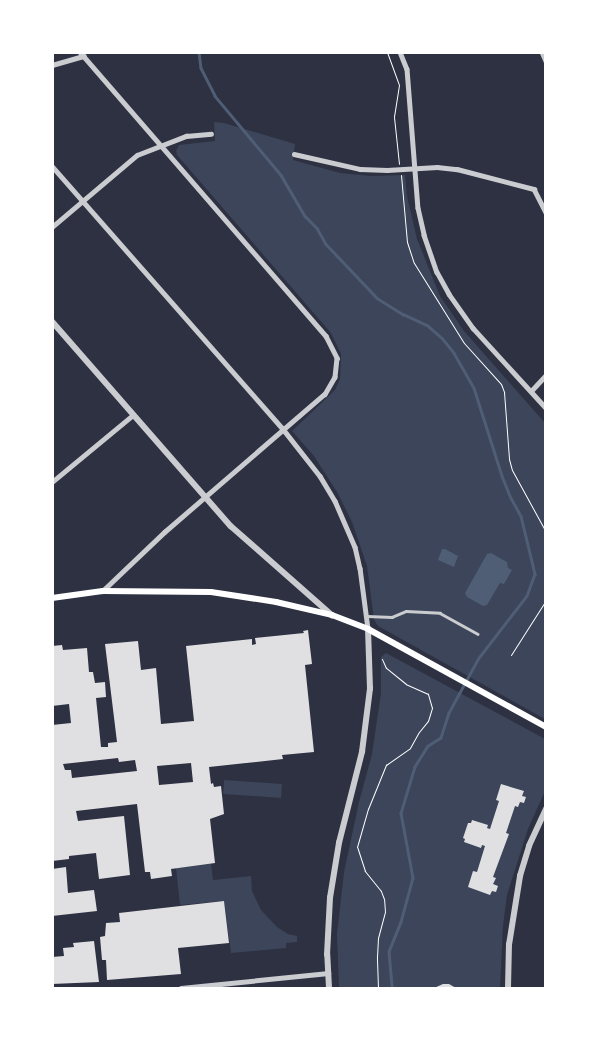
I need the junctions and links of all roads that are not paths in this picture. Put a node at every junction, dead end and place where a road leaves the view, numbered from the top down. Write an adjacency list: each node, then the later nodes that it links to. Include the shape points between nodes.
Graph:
1 (400, 52): 10 (street, via 407,69)
2 (542, 52): 4 (street)
3 (82, 54): 5 (street); 7 (street)
4 (546, 61)
5 (52, 65)
6 (211, 134): 7 (street, via 186,136)
7 (162, 144): 11 (street, via 137,155); 19 (street, via 330,341 337,358 331,387)
8 (294, 154): 10 (street, via 360,169)
9 (52, 166): 11 (street)
10 (414, 168): 12 (street, via 443,167 534,189); 16 (street, via 424,234 443,283 473,328)
11 (84, 200): 13 (street); 19 (street)
12 (546, 213)
13 (52, 227)
14 (52, 321): 18 (street)
15 (546, 375): 16 (street)
16 (531, 391): 17 (street)
17 (546, 408)
18 (133, 415): 20 (street); 21 (street)
19 (283, 429): 21 (street); 25 (street, via 309,459 338,507 356,554)
20 (52, 482)
21 (205, 497): 22 (street); 24 (street, via 257,550)
22 (103, 591): 23 (main road); 24 (main road, via 211,592)
23 (52, 598)
24 (332, 615): 26 (main road)
25 (367, 616): 26 (street); 27 (lane, via 392,617 406,611 440,612)
26 (368, 628): 28 (main road); 30 (street, via 370,688 362,752 340,837 330,898)
27 (478, 634)
28 (546, 727)
29 (546, 809): 33 (street, via 520,876 510,945)
30 (328, 973): 31 (street); 32 (street)
31 (181, 988)
32 (329, 988)
33 (508, 988)

